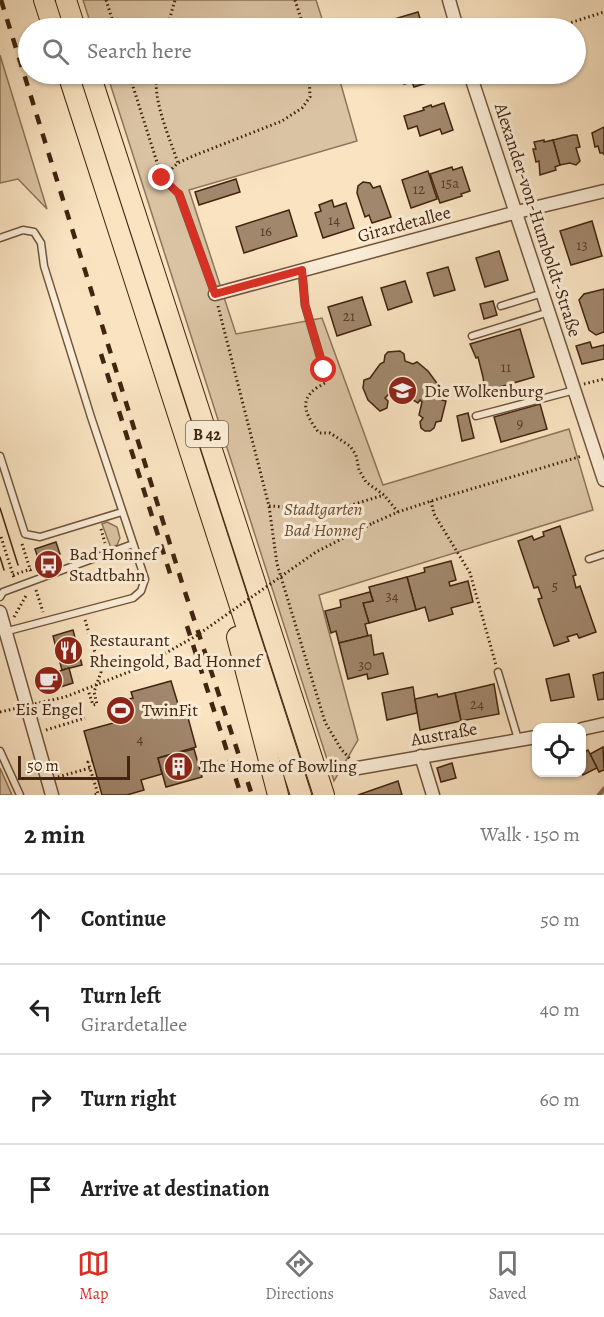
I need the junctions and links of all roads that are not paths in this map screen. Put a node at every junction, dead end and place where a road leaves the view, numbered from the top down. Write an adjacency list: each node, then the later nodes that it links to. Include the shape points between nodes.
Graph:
1 (44, 0): 4 (highway)
2 (66, 0): 5 (highway)
3 (449, 0): 6 (street)
4 (50, 18)
5 (72, 18)
6 (454, 18)
7 (71, 84): 29 (highway, B 42)
8 (93, 84): 45 (highway, B 42)
9 (473, 84): 12 (street, Alexander-von-Humboldt-Straße)
10 (604, 191): 12 (street, Girardetallee)
11 (179, 194): 16 (lane)
12 (517, 212): 14 (street, Girardetallee); 15 (street, Alexander-von-Humboldt-Straße)
13 (0, 237): 25 (lane, via 23,230 34,232 41,243 44,266)
14 (302, 270): 16 (street, Girardetallee); 20 (lane, via 305,305)
15 (544, 293): 17 (lane); 18 (street, Alexander-von-Humboldt-Straße)
16 (215, 294)
17 (501, 306)
18 (550, 312): 19 (lane); 21 (street, Alexander-von-Humboldt-Straße)
19 (472, 336)
20 (324, 370)
21 (574, 388): 22 (lane); 24 (street, Alexander-von-Humboldt-Straße)
22 (476, 416)
23 (0, 456): 25 (lane, via 25,534 40,537)
24 (604, 480)
25 (122, 512): 26 (lane)
26 (133, 544): 30 (lane, via 3,592); 32 (lane, via 146,579 133,598)
27 (604, 554): 28 (lane)
28 (589, 559)
29 (226, 561): 43 (highway, via 226,595); 44 (highway, B 42)
30 (0, 597)
31 (0, 612): 32 (street)
32 (3, 632): 42 (street)
33 (498, 672): 37 (lane)
34 (604, 724): 35 (street)
35 (586, 728)
36 (532, 738): 37 (street, Austraße)
37 (518, 739): 39 (street, Austraße)
38 (0, 751): 41 (lane)
39 (421, 756): 40 (street, Austraße); 46 (street)
40 (358, 768)
41 (20, 795)
42 (52, 795)
43 (278, 795)
44 (301, 795)
45 (324, 795)
46 (434, 795)

